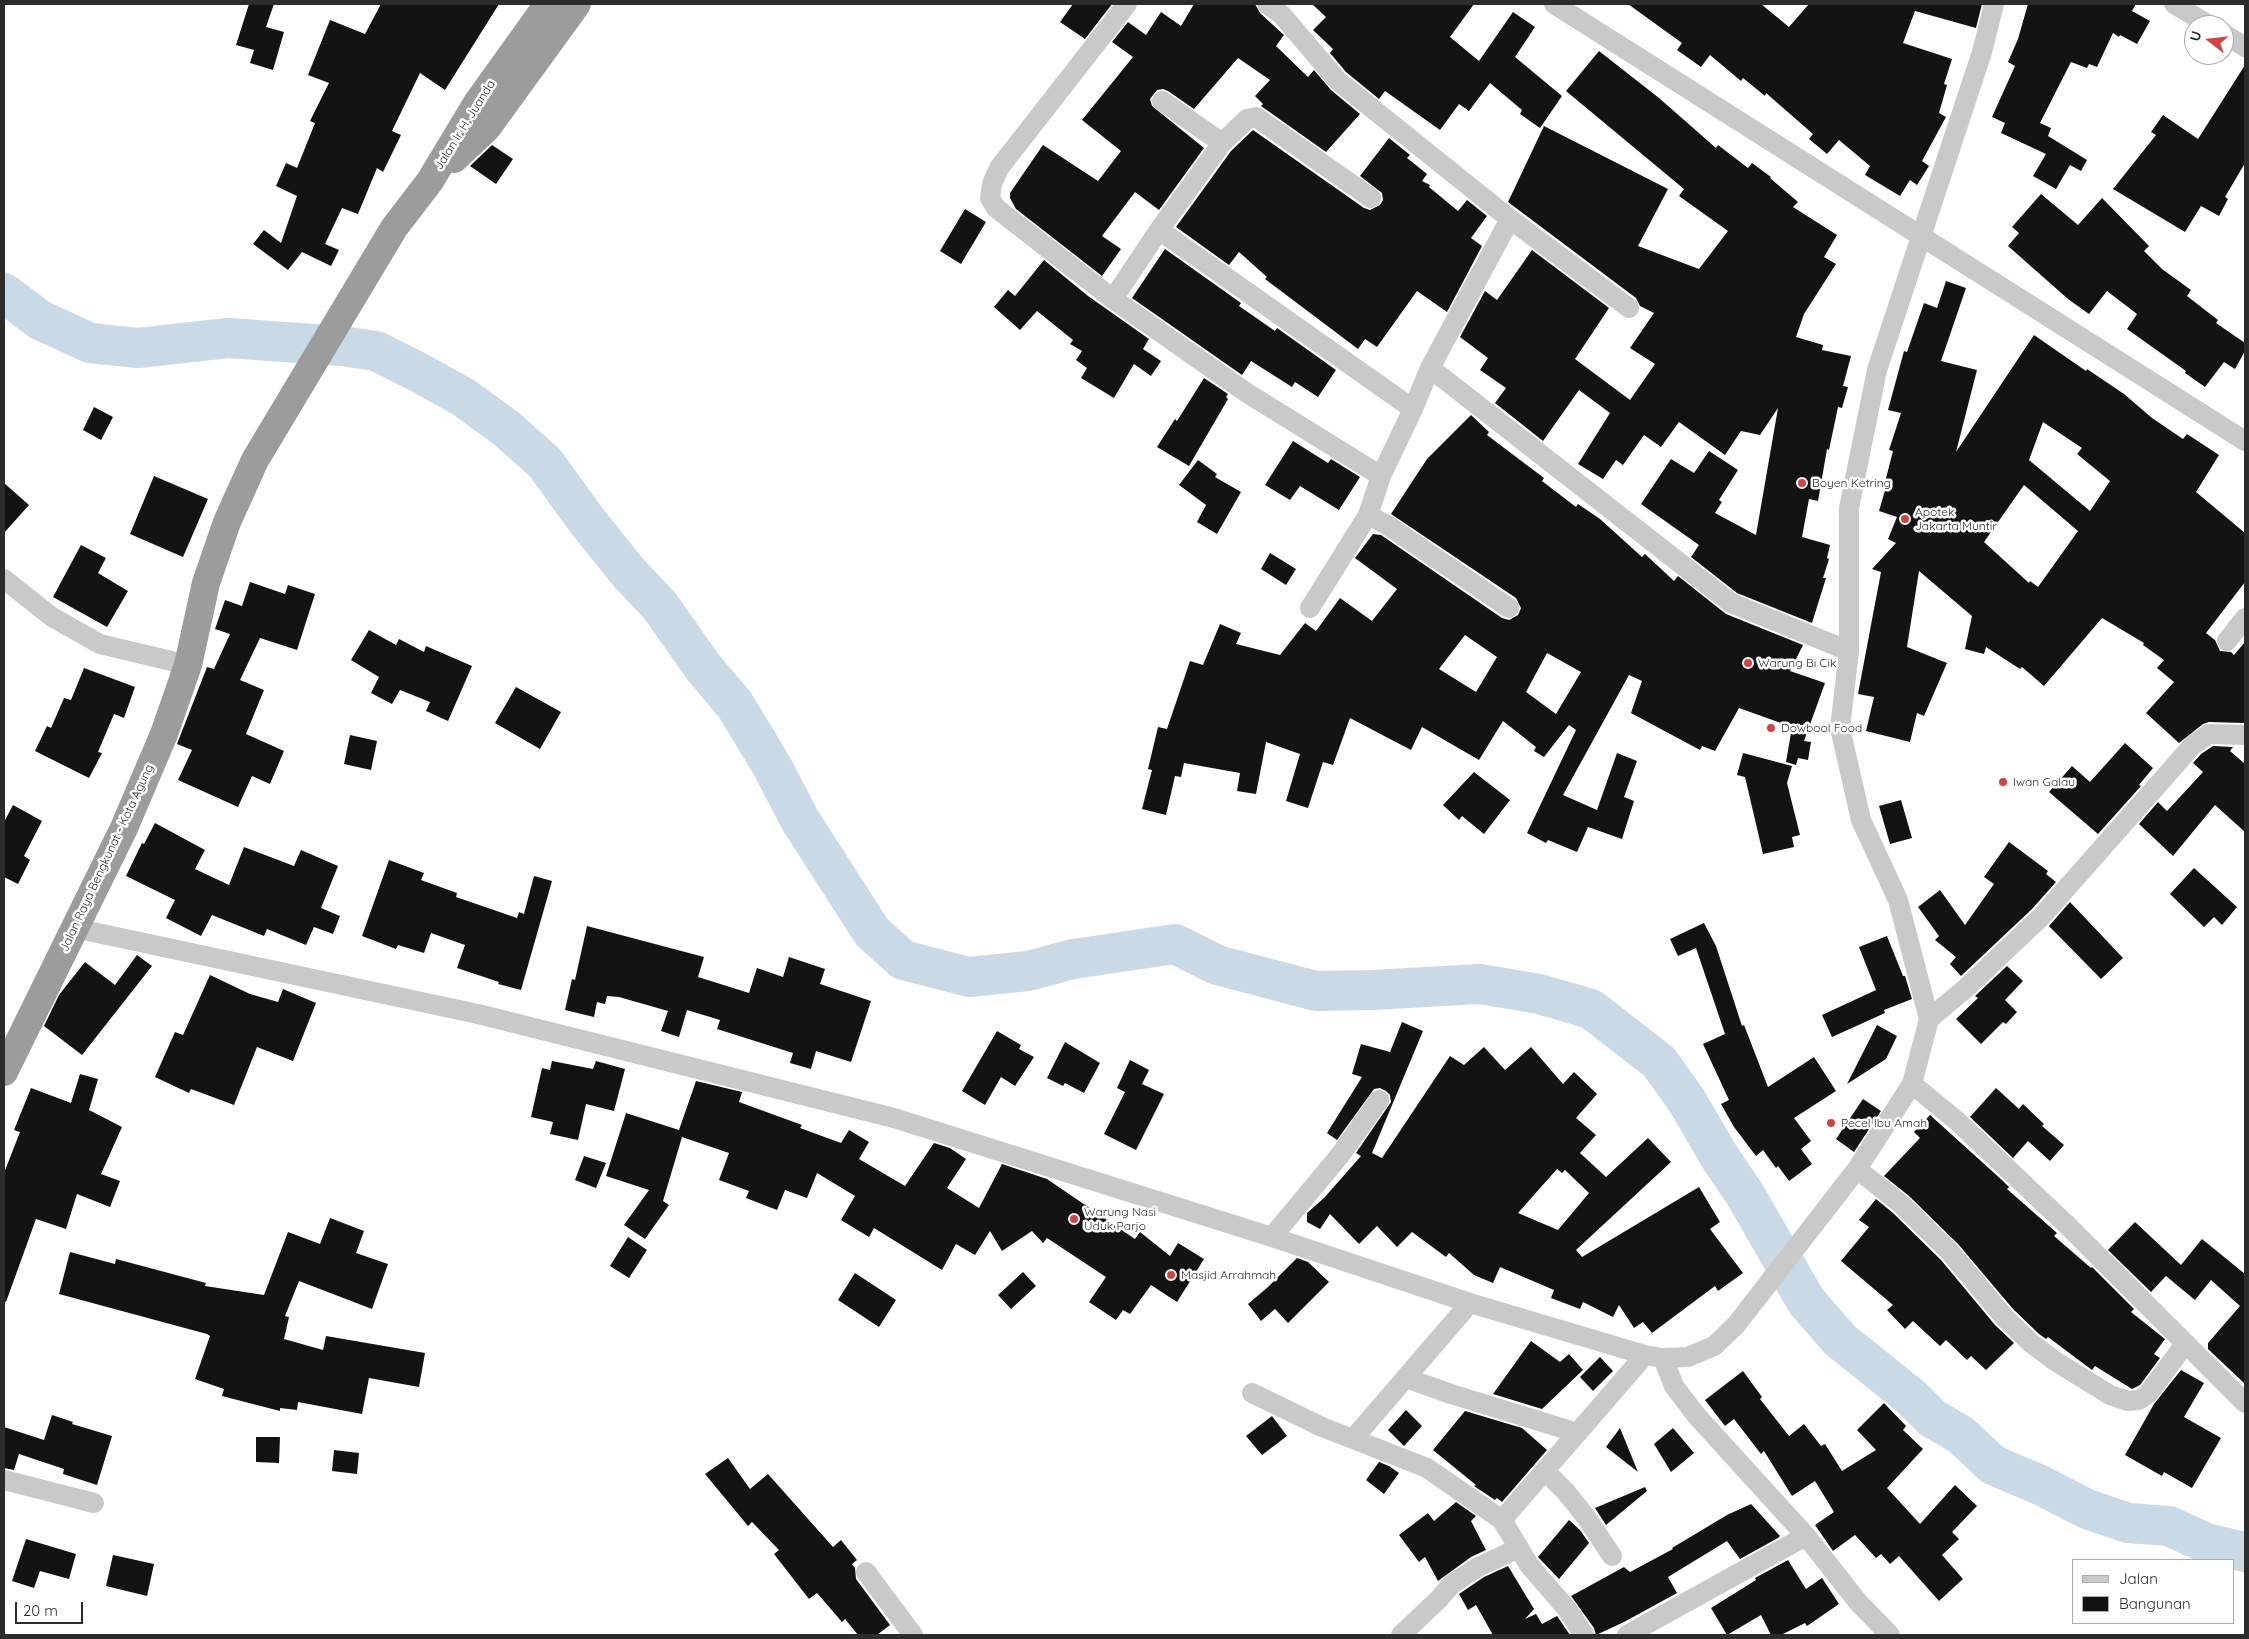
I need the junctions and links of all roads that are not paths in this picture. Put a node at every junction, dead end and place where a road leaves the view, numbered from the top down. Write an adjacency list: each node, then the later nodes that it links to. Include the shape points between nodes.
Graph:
1 (548, 4): 13 (highway, Jalan Ir. H. Juanda, via 477,103)
2 (577, 4): 13 (highway, Jalan Ir. H. Juanda, via 487,128)
3 (1127, 4): 18 (street, via 998,168 990,198 996,208)
4 (1267, 4): 15 (street, via 1282,15 1338,81)
5 (1554, 4): 17 (street)
6 (1994, 4): 17 (street, via 1982,52)
7 (2174, 4): 8 (street)
8 (2192, 15)
9 (2234, 40): 10 (street)
10 (2245, 47)
11 (1162, 101): 12 (street)
12 (1222, 142): 14 (street, via 1247,119 1256,116); 16 (street)
13 (430, 181): 31 (highway, Jalan Raya Bengkunat - Kota Agung, via 394,228 255,460 227,522 206,583)
14 (1371, 198)
15 (1510, 219): 19 (street); 20 (street)
16 (1159, 230): 18 (street); 21 (street)
17 (1920, 237): 22 (street); 30 (street, via 1877,370 1849,508)
18 (1113, 299): 23 (street, via 1247,393)
19 (1629, 308)
20 (1430, 368): 21 (street); 30 (street, via 1731,603)
21 (1414, 409): 23 (street)
22 (2245, 441)
23 (1380, 476): 24 (street)
24 (1368, 515): 26 (street); 27 (street)
25 (4, 579): 31 (street, via 52,617 100,644)
26 (1310, 608)
27 (1508, 608)
28 (2245, 618): 29 (street)
29 (2227, 641)
30 (1849, 651): 34 (street, via 1840,728 1861,820 1898,900)
31 (188, 665): 33 (highway, Jalan Raya Bengkunat - Kota Agung, via 164,734 128,820)
32 (2245, 735): 34 (street, via 2209,734 2193,745 2041,917)
33 (74, 928): 35 (highway, Jalan Raya Bengkunat - Kota Agung); 39 (street, via 478,1014 894,1118)
34 (1929, 1019): 36 (street)
35 (4, 1072)
36 (1912, 1084): 38 (street); 41 (street, via 1957,1121 2066,1224)
37 (1379, 1100): 39 (street, via 1341,1154)
38 (1857, 1169): 41 (street, via 1901,1204 1950,1252 2004,1318 2031,1343 2110,1395 2128,1401 2139,1400 2148,1394); 42 (street, via 1736,1325 1714,1346 1688,1357)
39 (1272, 1237): 40 (street)
40 (1470, 1303): 42 (street); 43 (street)
41 (2184, 1344): 45 (street)
42 (1654, 1356): 46 (street); 52 (street, via 1696,1415)
43 (1406, 1378): 46 (street); 47 (street)
44 (1252, 1393): 47 (street)
45 (2245, 1403)
46 (1578, 1433): 48 (street)
47 (1353, 1439): 51 (street, via 1427,1468)
48 (1545, 1471): 51 (street); 54 (street, via 1586,1517)
49 (4, 1480): 50 (street)
50 (94, 1503)
51 (1502, 1520): 53 (street)
52 (1806, 1536): 59 (street); 60 (street, via 1858,1602)
53 (1519, 1548): 57 (street, via 1451,1585); 58 (street)
54 (1612, 1556)
55 (866, 1572): 56 (street)
56 (913, 1635)
57 (1401, 1635)
58 (1584, 1635)
59 (1627, 1635)
60 (1890, 1635)

